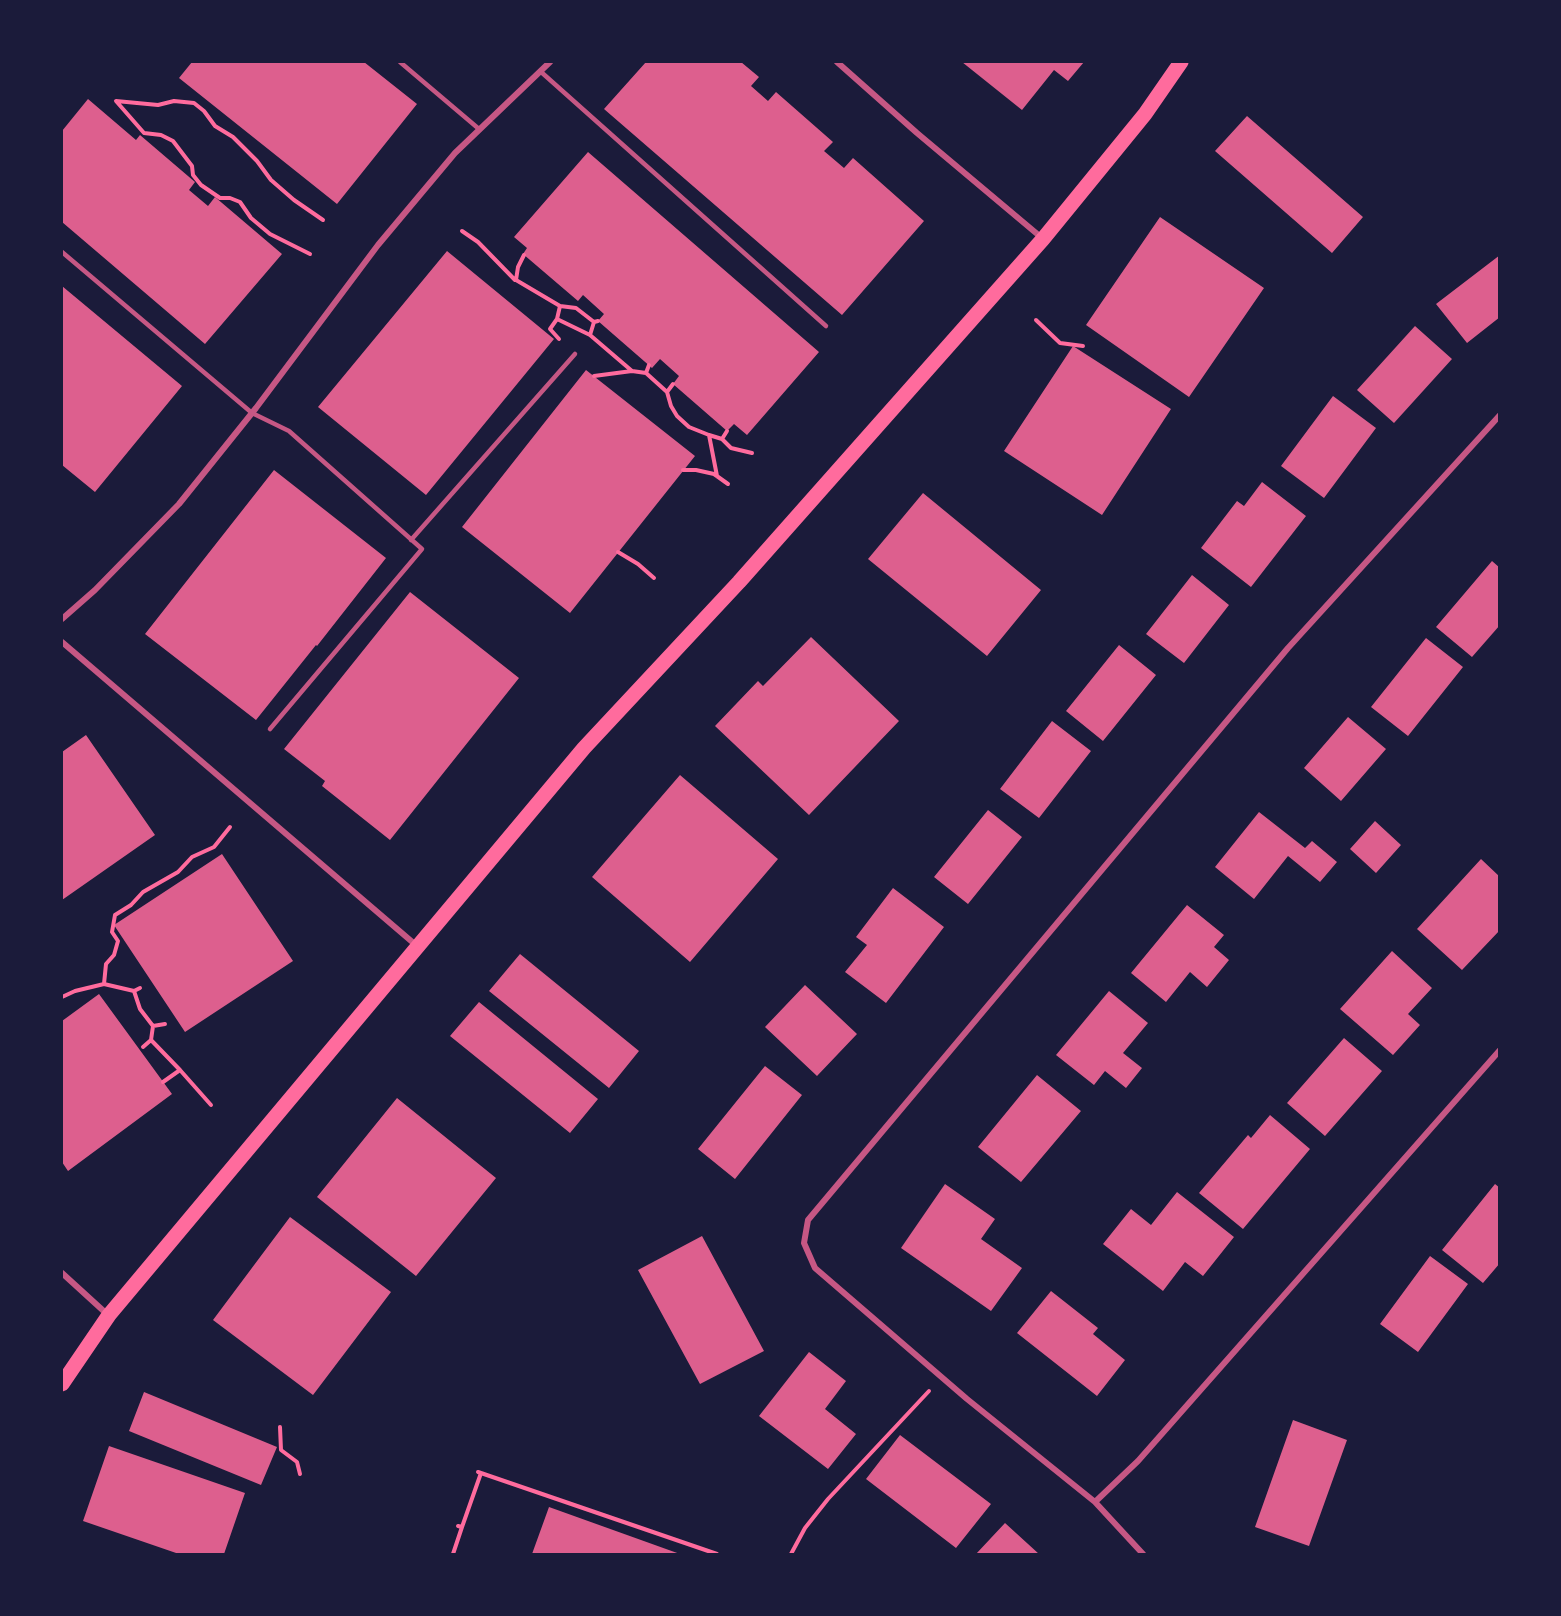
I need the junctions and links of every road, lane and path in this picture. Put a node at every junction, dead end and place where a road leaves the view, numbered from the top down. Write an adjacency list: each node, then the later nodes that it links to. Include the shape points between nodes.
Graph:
1 (400, 62): 6 (lane)
2 (550, 62): 5 (street)
3 (837, 62): 9 (street)
4 (1181, 62): 9 (main road, via 1145,114)
5 (540, 71): 6 (street); 17 (lane)
6 (479, 129): 28 (street, via 378,245)
7 (323, 220): 11 (path, via 271,180 257,161 233,137 214,126 194,103 116,101 144,133 173,141 201,185 220,198 240,202 270,234)
8 (462, 231): 13 (path)
9 (1042, 239): 44 (main road, via 739,582 584,748)
10 (62, 252): 28 (lane)
11 (310, 254)
12 (524, 255): 13 (path)
13 (516, 280): 14 (path)
14 (560, 306): 15 (path); 18 (path, via 576,308 596,321)
15 (557, 319): 18 (path); 19 (path, via 550,329)
16 (1036, 320): 20 (path, via 1060,343)
17 (826, 326)
18 (590, 335): 23 (path)
19 (559, 339)
20 (1083, 346)
21 (575, 354): 37 (lane)
22 (649, 365): 24 (path)
23 (632, 371): 24 (path); 25 (path)
24 (646, 373): 27 (path)
25 (594, 376)
26 (673, 384): 27 (path)
27 (667, 392): 31 (path, via 677,416 689,427)
28 (252, 413): 37 (lane, via 289,431); 40 (street, via 179,504)
29 (1500, 415): 59 (street, via 1288,648 808,1220 804,1243 815,1268)
30 (727, 431): 32 (path)
31 (709, 435): 32 (path); 35 (path)
32 (722, 439): 33 (path, via 731,448)
33 (752, 453)
34 (683, 470): 35 (path)
35 (717, 476): 36 (path)
36 (728, 484)
37 (411, 540): 42 (lane, via 422,549)
38 (618, 552): 39 (path)
39 (654, 578)
40 (62, 619)
41 (62, 642): 44 (street)
42 (270, 729)
43 (230, 827): 45 (path, via 214,847 192,857 178,872 143,892 115,915 112,932 118,941 106,964)
44 (418, 947): 58 (main road)
45 (104, 984): 47 (path); 48 (path)
46 (140, 987): 47 (path)
47 (134, 991): 50 (path, via 140,1009)
48 (62, 997)
49 (165, 1024): 50 (path)
50 (153, 1026): 51 (path)
51 (151, 1040): 52 (path); 54 (path)
52 (143, 1047)
53 (1500, 1050): 63 (street, via 1138,1461)
54 (180, 1070): 55 (path); 56 (path)
55 (164, 1082)
56 (211, 1105)
57 (62, 1273): 58 (street)
58 (109, 1316): 60 (main road)
59 (942, 1377): 63 (street); 66 (path, via 828,1499)
60 (62, 1384)
61 (280, 1427): 62 (path, via 281,1450 297,1462)
62 (300, 1474)
63 (1095, 1502): 67 (street)
64 (453, 1554): 65 (path, via 479,1473)
65 (717, 1554)
66 (791, 1554)
67 (1143, 1554)

